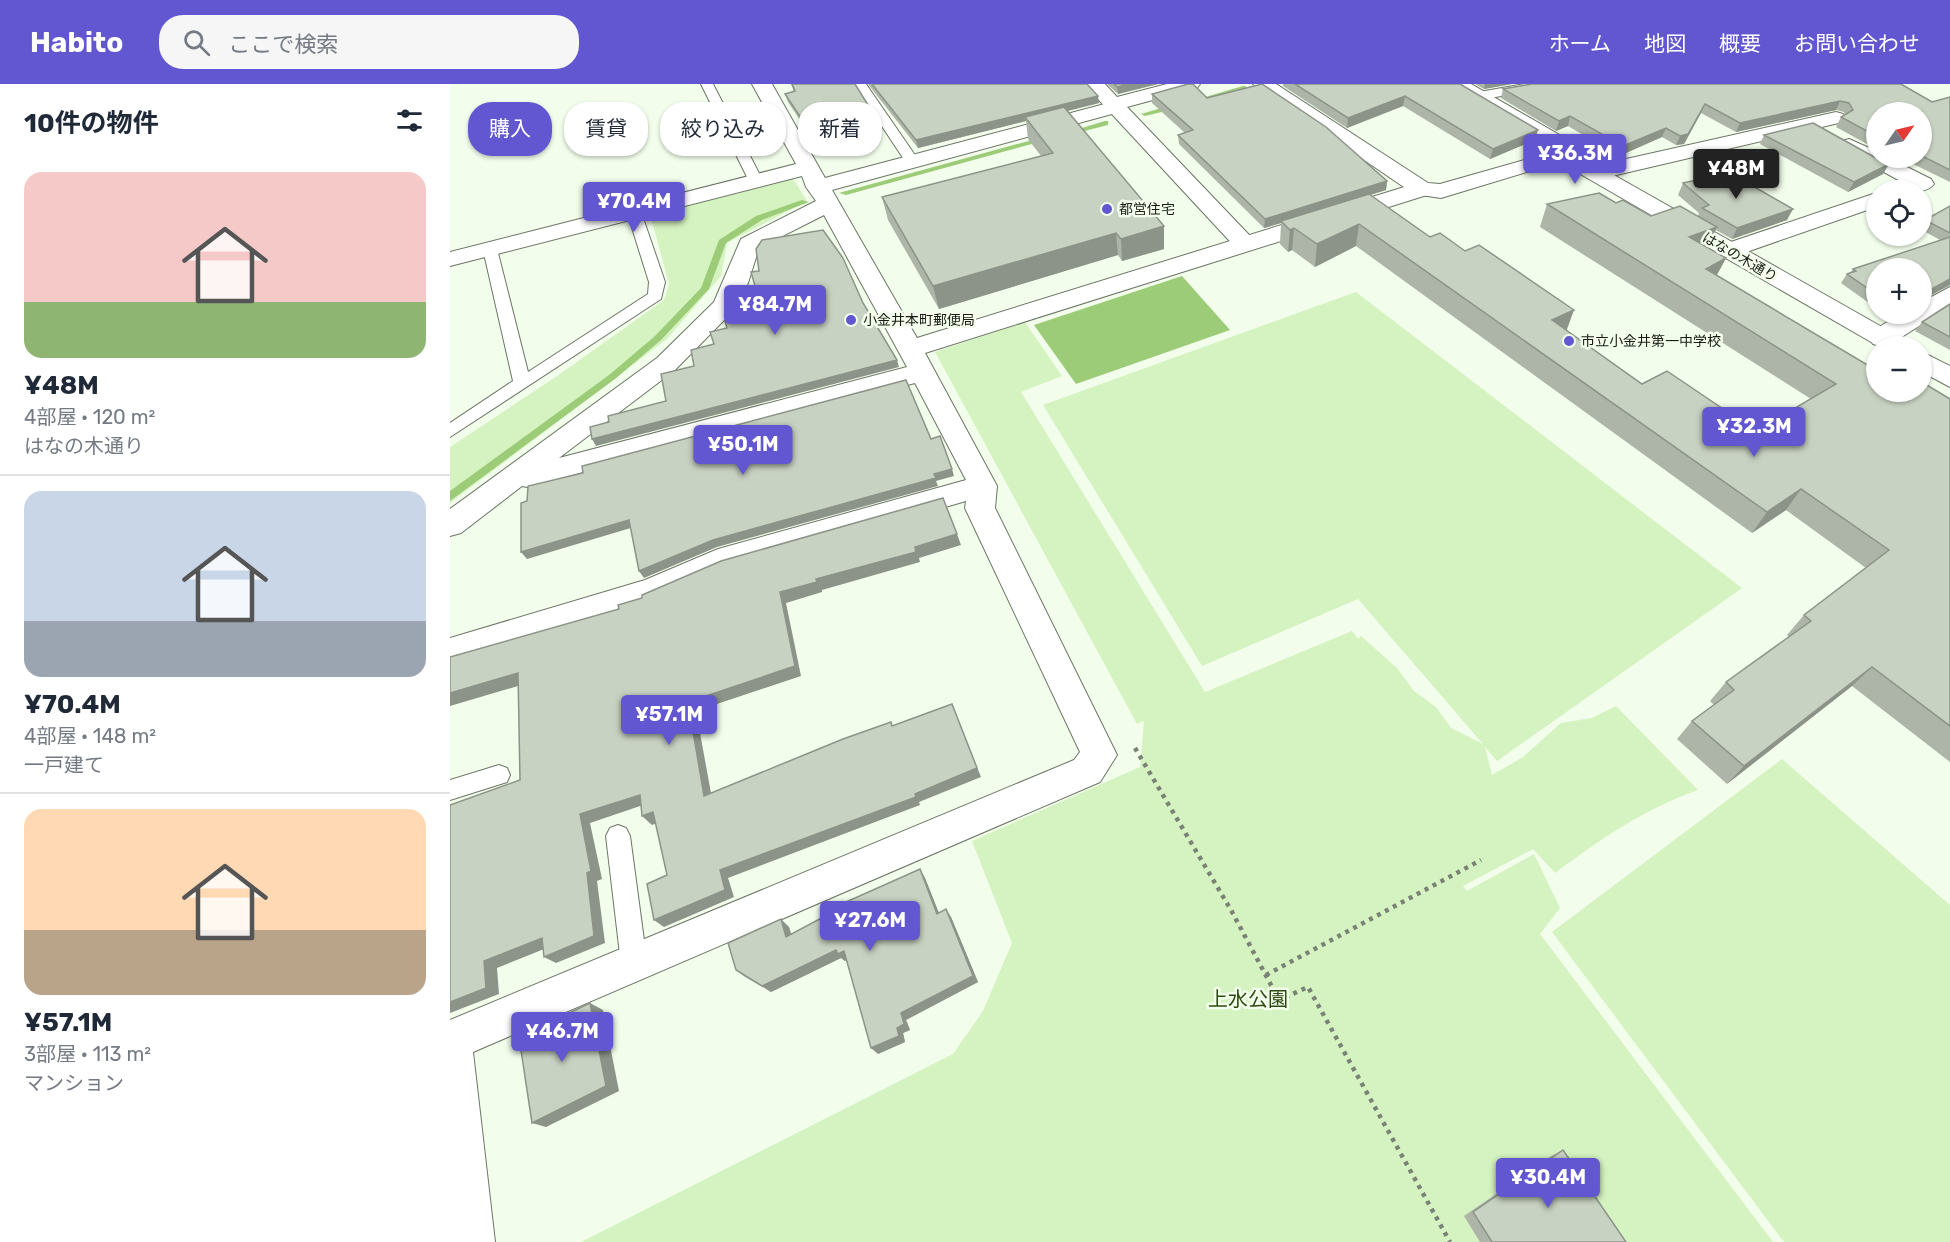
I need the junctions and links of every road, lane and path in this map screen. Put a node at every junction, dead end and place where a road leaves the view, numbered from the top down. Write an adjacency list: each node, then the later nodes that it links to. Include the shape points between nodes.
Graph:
1 (707, 84): 17 (lane)
2 (762, 84): 18 (street)
3 (860, 84): 14 (lane)
4 (1094, 84): 10 (street)
5 (1190, 84): 10 (street)
6 (1263, 84): 19 (street)
7 (1457, 84): 9 (street)
8 (1546, 84): 9 (lane)
9 (1479, 96): 13 (street, via 1563,145)
10 (1114, 105): 14 (street); 22 (street)
11 (1836, 118): 12 (street)
12 (1811, 124): 15 (street); 16 (street)
13 (1567, 158): 15 (street, はなの木通り); 19 (street, via 1552,158 1441,191)
14 (912, 161): 18 (street)
15 (1595, 173): 24 (street, はなの木通り)
16 (1916, 180)
17 (756, 181): 18 (street); 21 (street)
18 (817, 186): 31 (street); 36 (street, via 749,243 724,306 702,330 666,364)
19 (1422, 189): 22 (street)
20 (1866, 203): 24 (street)
21 (634, 212): 23 (street); 34 (lane, via 657,282 656,296)
22 (1245, 244): 31 (street)
23 (490, 249): 25 (street); 34 (lane)
24 (1727, 251): 29 (street, はなの木通り)
25 (450, 259)
26 (1950, 295): 27 (street)
27 (1932, 306)
28 (1909, 324): 30 (street)
29 (1878, 336)
30 (1896, 336)
31 (916, 360): 36 (street); 37 (street)
32 (1932, 367): 33 (street)
33 (1950, 378)
34 (522, 383): 35 (lane)
35 (450, 431)
36 (511, 482): 38 (street)
37 (983, 486): 39 (street, via 718,561 654,591); 45 (street, via 980,508 1099,755 1087,771)
38 (450, 525)
39 (450, 651)
40 (1131, 740): 46 (path)
41 (499, 775): 42 (lane)
42 (450, 790)
43 (618, 836): 45 (lane)
44 (1481, 860): 46 (path)
45 (634, 963): 47 (street)
46 (1266, 975): 49 (path, via 1279,1000 1308,987)
47 (451, 1040): 48 (street)
48 (472, 1242)
49 (1450, 1242)

